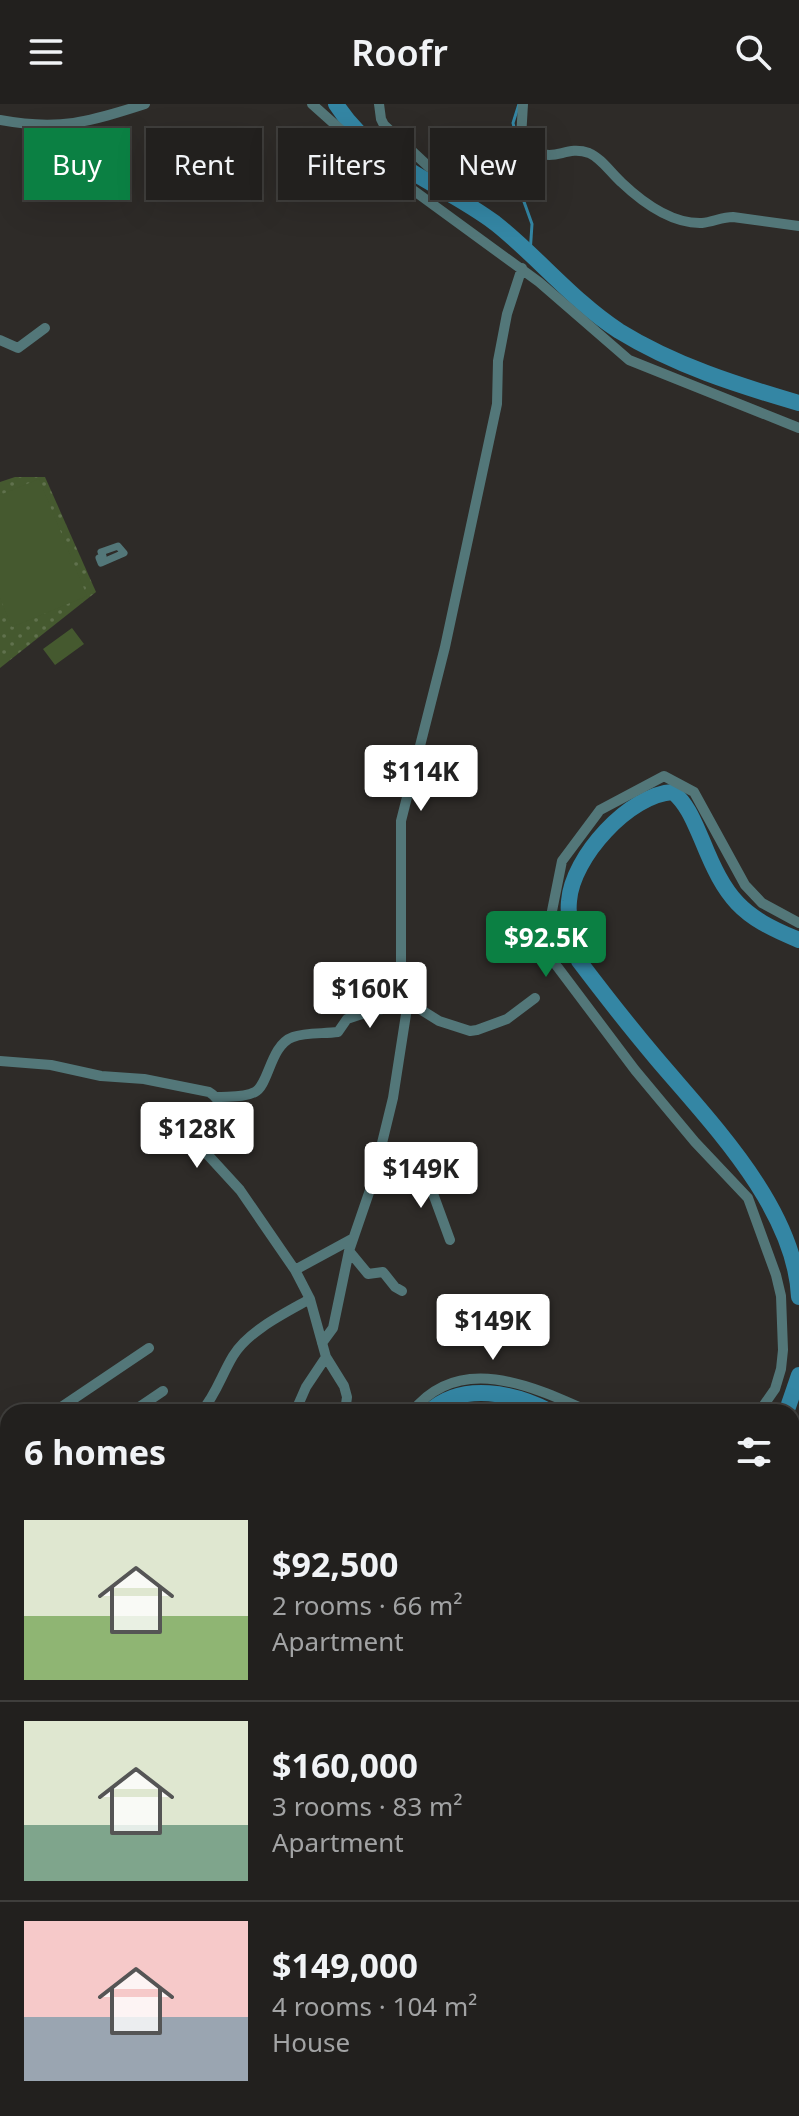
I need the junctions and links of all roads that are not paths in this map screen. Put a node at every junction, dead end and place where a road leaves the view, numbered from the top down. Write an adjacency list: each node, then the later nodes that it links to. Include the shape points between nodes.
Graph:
1 (145, 104): 5 (street, via 55,127)
2 (312, 104): 10 (street, via 387,171)
3 (379, 104): 8 (street, via 384,125)
4 (523, 104): 6 (street)
5 (0, 120)
6 (522, 128)
7 (545, 155): 9 (street, via 592,154 622,184 674,219 705,223 733,217)
8 (430, 168)
9 (799, 226)
10 (522, 268): 13 (street, via 629,360); 16 (street, via 507,314 497,404 445,647 401,821 401,975)
11 (45, 328): 12 (street, via 18,348)
12 (0, 340)
13 (799, 428)
14 (799, 923): 39 (street, via 762,903 745,885 694,792 664,776 600,810 562,861 552,911 556,965 645,1082 742,1189 758,1221 781,1296 783,1350 775,1389)
15 (535, 998): 16 (street, via 507,1019 470,1031)
16 (406, 1005): 18 (street, via 347,1019 338,1032 292,1037 281,1046 255,1093); 21 (street, via 393,1098)
17 (0, 1061): 18 (street, via 144,1079)
18 (217, 1097): 25 (street, via 220,1119 207,1154 240,1190)
19 (460, 1168): 20 (street)
20 (424, 1169): 21 (street, via 399,1187); 23 (street)
21 (372, 1184): 22 (street)
22 (352, 1239): 24 (street); 25 (street)
23 (450, 1240)
24 (349, 1251): 26 (street, via 368,1274 383,1272); 28 (street, via 333,1328)
25 (295, 1270): 27 (street)
26 (402, 1291)
27 (310, 1299): 28 (street); 34 (street, via 268,1322 234,1354)
28 (322, 1343): 30 (street)
29 (149, 1348): 32 (street)
30 (326, 1357): 35 (street); 36 (street, via 344,1386)
31 (163, 1391): 33 (street)
32 (66, 1404)
33 (144, 1404)
34 (208, 1404)
35 (299, 1404)
36 (346, 1404)
37 (419, 1404): 38 (street, via 440,1386 484,1378 521,1385)
38 (570, 1404)
39 (765, 1404)

